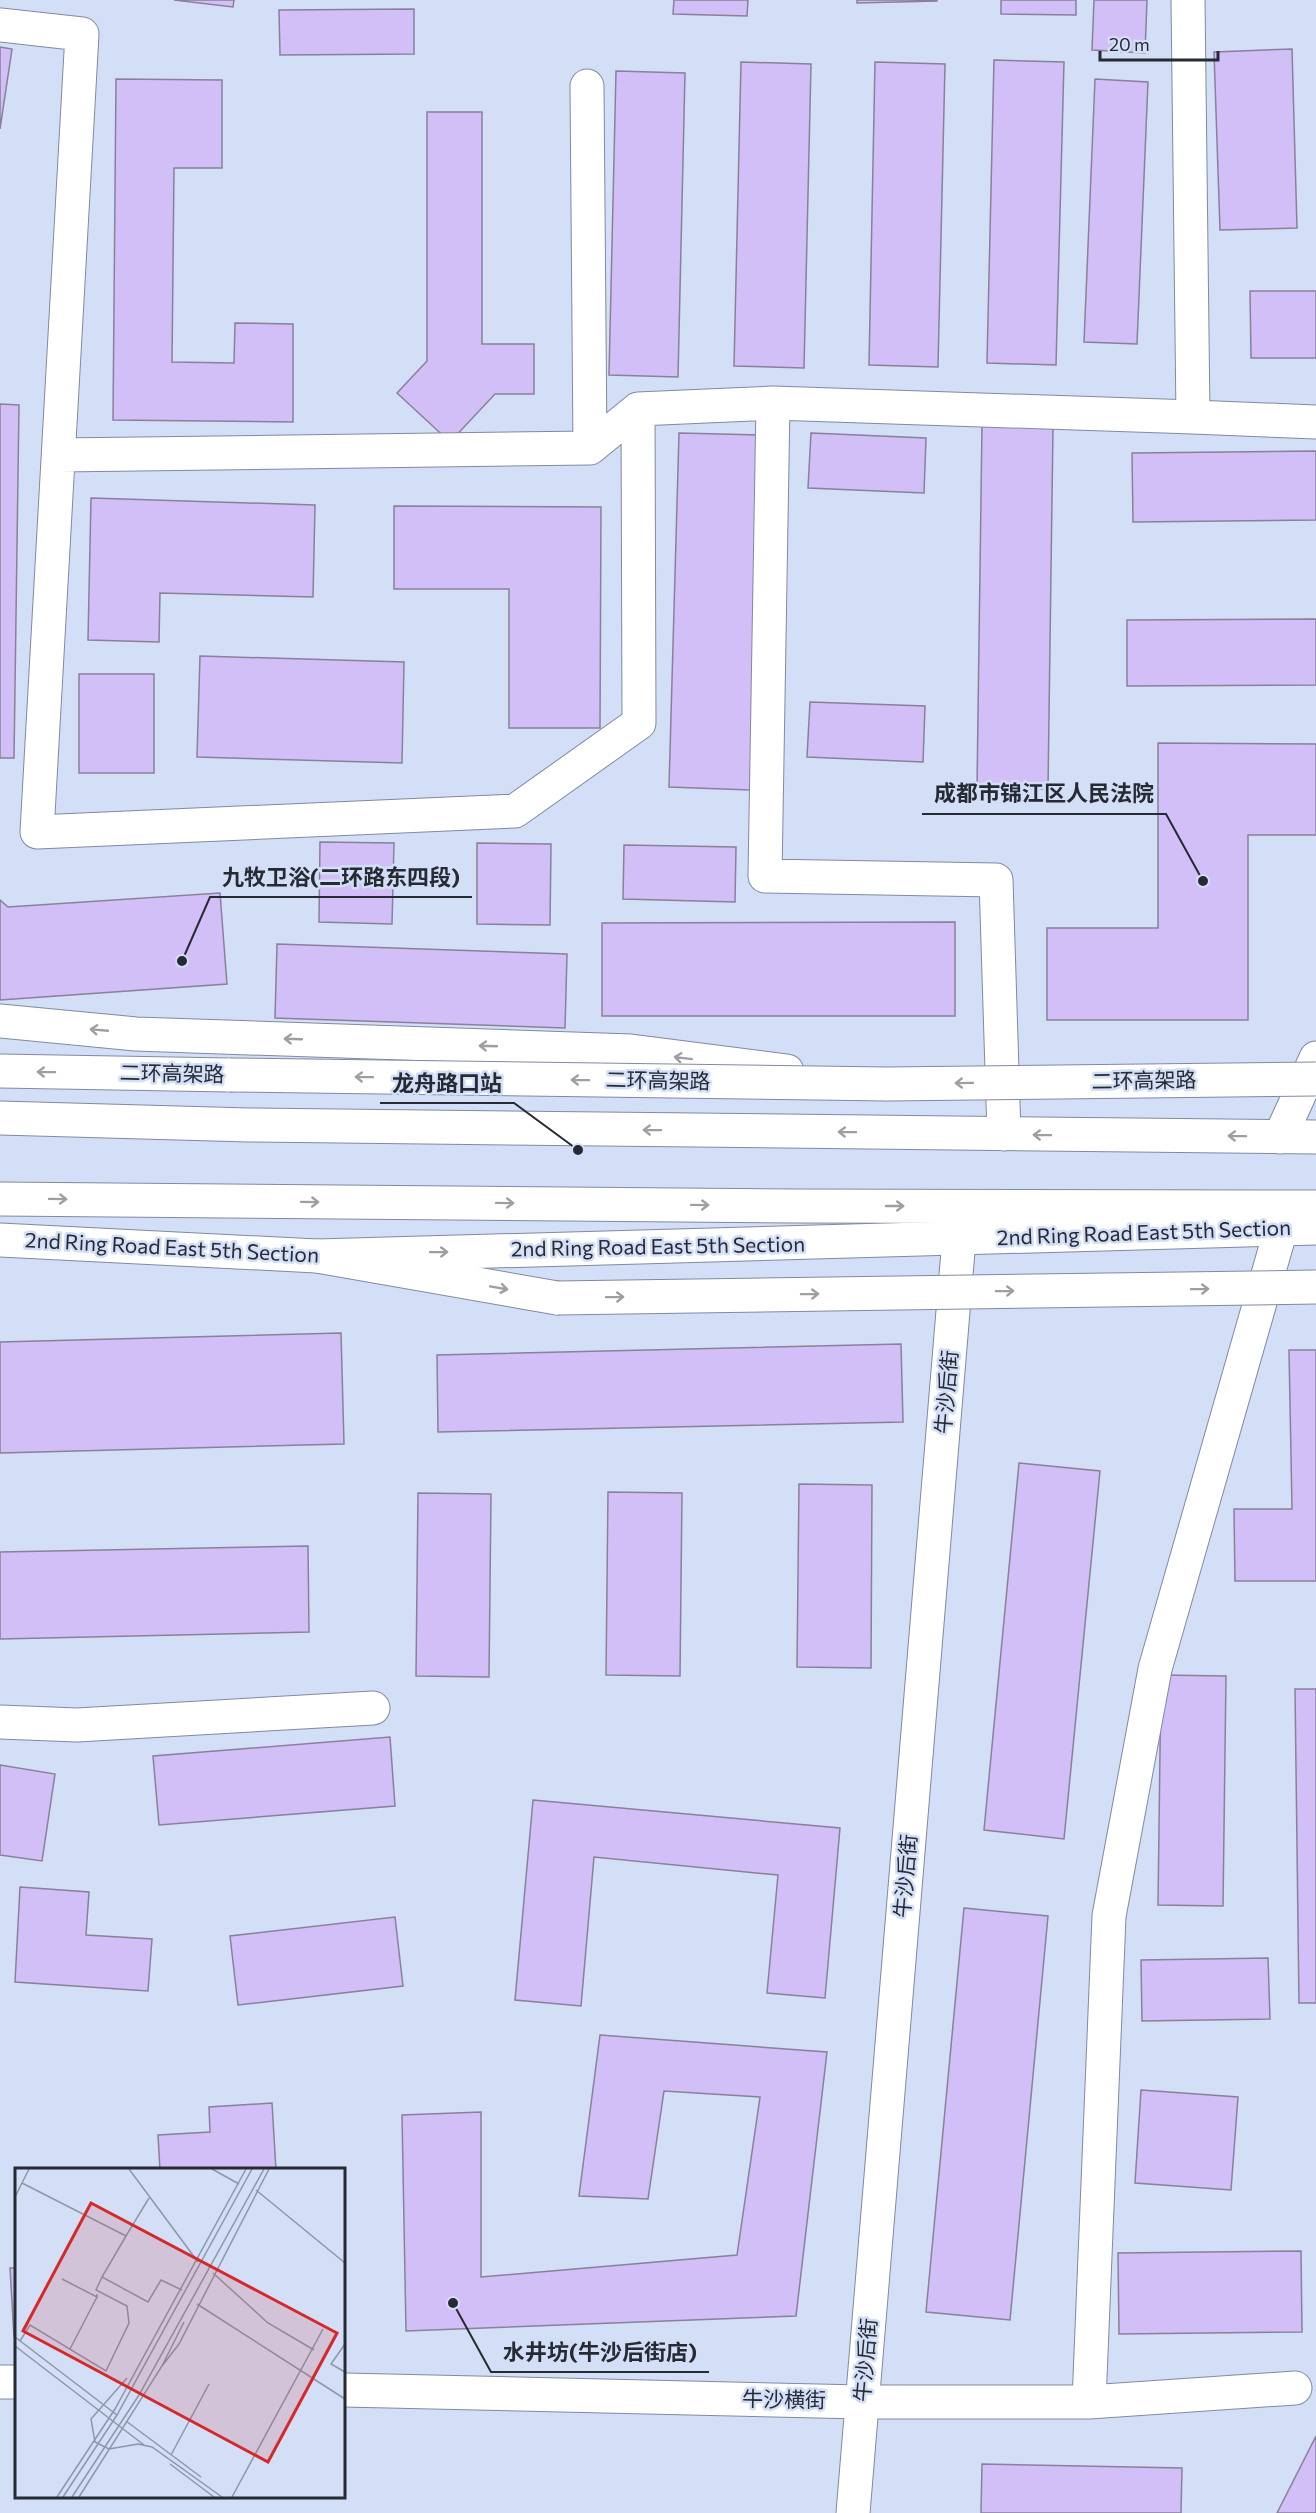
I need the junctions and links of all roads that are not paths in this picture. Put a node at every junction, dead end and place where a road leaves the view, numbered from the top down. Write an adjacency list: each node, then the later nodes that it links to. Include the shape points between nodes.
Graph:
1 (1188, 0): 6 (main road)
2 (0, 25): 9 (main road, via 82,34)
3 (586, 86): 8 (main road)
4 (773, 403): 5 (main road); 6 (main road); 16 (main road, via 765,876 996,880)
5 (638, 409): 8 (main road); 9 (main road, via 639,723 515,811 37,832)
6 (1193, 417): 7 (main road)
7 (1316, 422)
8 (590, 448): 9 (main road)
9 (59, 455)
10 (0, 1021): 14 (main road, one-way to 10, bridge, via 631,1051 136,1034)
11 (1316, 1058): 17 (main road)
12 (0, 1071): 14 (main road, 二环高架路, one-way to 12, bridge)
13 (1316, 1079): 14 (main road, 二环高架路, one-way to 14, bridge)
14 (886, 1084)
15 (0, 1118): 16 (main road, one-way to 15, via 249,1125)
16 (1004, 1134): 17 (main road, one-way to 16)
17 (1280, 1137): 18 (main road)
18 (1316, 1137)
19 (0, 1199): 20 (main road, one-way to 20)
20 (1316, 1207)
21 (1316, 1228): 22 (main road, 2nd Ring Road East 5th Section)
22 (1281, 1229): 23 (main road, 2nd Ring Road East 5th Section); 32 (main road, via 1155,1669 1109,1916)
23 (959, 1239): 25 (main road, 2nd Ring Road East 5th Section, one-way to 23); 31 (main road, 牛沙后街)
24 (0, 1240): 25 (main road, 2nd Ring Road East 5th Section)
25 (317, 1256): 26 (main road, one-way to 26, bridge, via 557,1298)
26 (1316, 1287)
27 (373, 1708): 28 (main road, via 77,1725)
28 (0, 1722)
29 (1295, 2388): 32 (main road, 牛沙横街)
30 (345, 2390): 31 (main road, 牛沙横街)
31 (862, 2402): 32 (main road, 牛沙横街); 33 (main road, 牛沙后街)
32 (1089, 2402)
33 (853, 2513)

